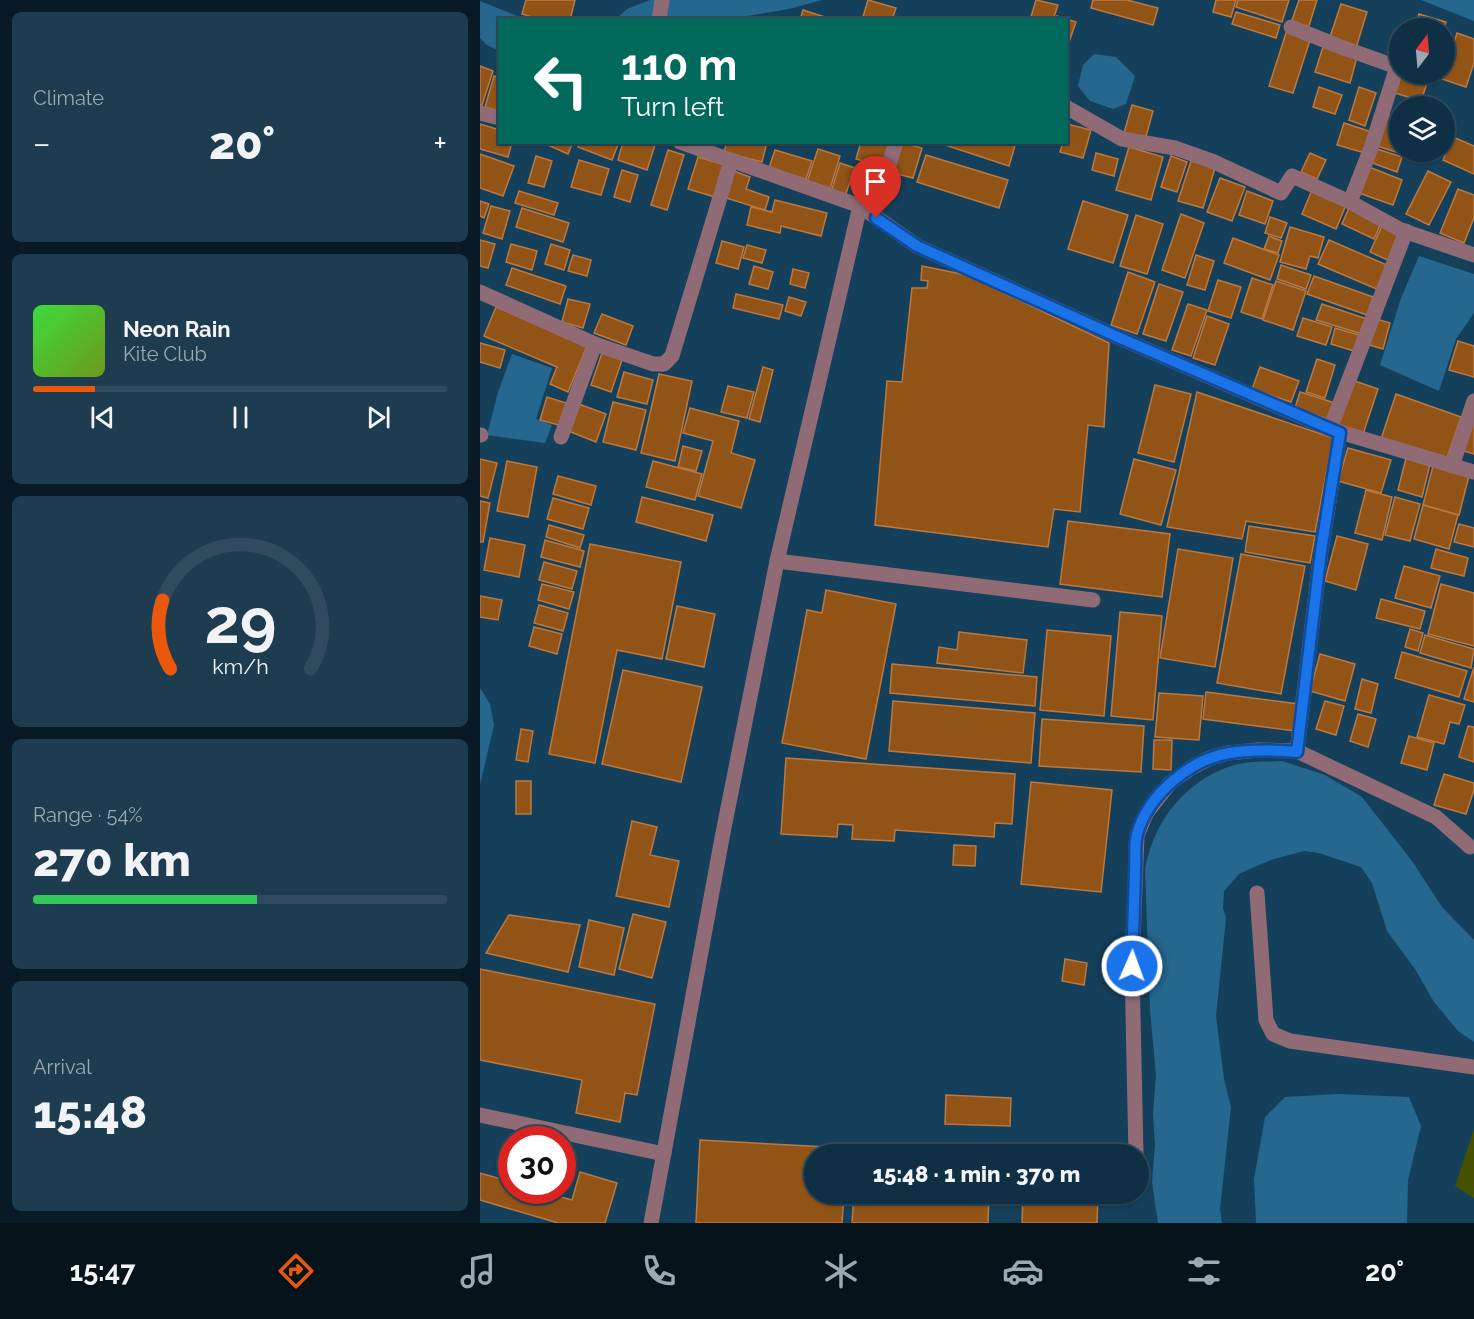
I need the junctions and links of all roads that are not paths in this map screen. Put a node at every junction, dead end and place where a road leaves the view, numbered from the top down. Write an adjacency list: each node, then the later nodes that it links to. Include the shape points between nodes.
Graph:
1 (662, 0): 2 (street)
2 (659, 18)
3 (1291, 27): 10 (street, via 1398,68)
4 (1068, 108): 10 (street, via 1122,139 1175,148 1281,193 1292,176)
5 (480, 113): 6 (street)
6 (498, 118)
7 (685, 144): 9 (street)
8 (895, 144): 11 (street, via 888,168)
9 (731, 161): 11 (street); 15 (street, via 672,356 664,364 653,364)
10 (1350, 202): 12 (street)
11 (860, 206): 17 (street, via 917,246); 21 (street)
12 (1406, 231): 13 (street); 17 (street)
13 (1474, 255)
14 (480, 292): 15 (street)
15 (595, 344): 18 (street)
16 (1474, 401): 19 (street)
17 (1335, 431): 19 (street); 23 (street)
18 (561, 437)
19 (1452, 466): 20 (street)
20 (1474, 472)
21 (777, 561): 22 (street); 29 (street)
22 (1093, 600)
23 (1297, 752): 24 (street, via 1436,817); 28 (street, via 1258,750 1210,758 1170,783 1147,812 1137,835 1132,966)
24 (1470, 847)
25 (1257, 893): 26 (street, via 1266,1020 1273,1034 1290,1041)
26 (1474, 1067)
27 (480, 1115): 29 (street)
28 (1136, 1144)
29 (664, 1154): 30 (street)
30 (651, 1223)

